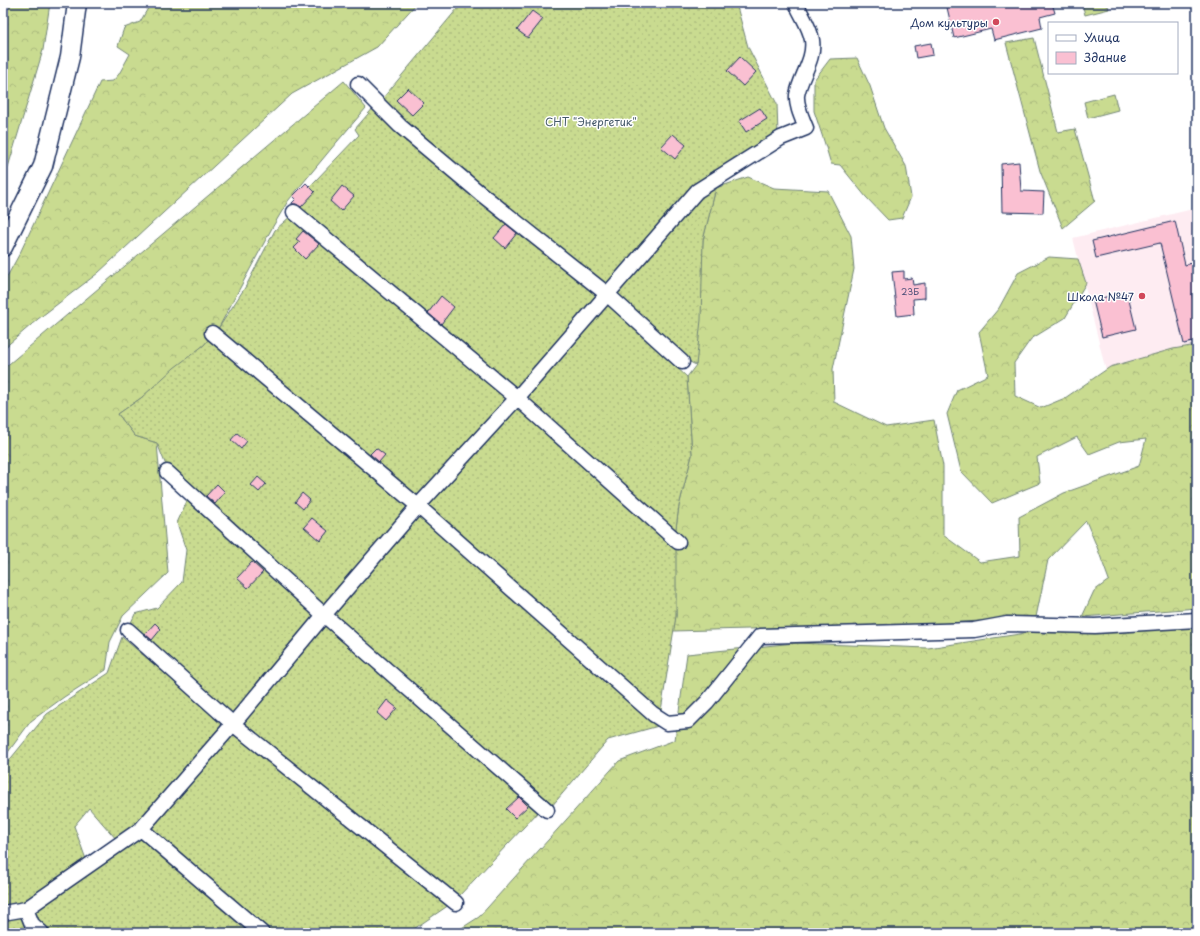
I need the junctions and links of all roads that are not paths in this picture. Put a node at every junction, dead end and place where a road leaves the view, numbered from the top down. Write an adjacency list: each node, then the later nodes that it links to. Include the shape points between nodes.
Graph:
1 (77, 3): 5 (street, via 70,57 43,166)
2 (796, 3): 6 (street, via 812,39 812,52 797,97 806,128 781,138 697,191)
3 (358, 84): 6 (street, via 400,126 469,184)
4 (294, 212): 9 (street)
5 (3, 247)
6 (608, 294): 8 (street); 9 (street)
7 (212, 333): 11 (street)
8 (682, 362)
9 (517, 398): 11 (street); 12 (street)
10 (167, 472): 13 (street)
11 (418, 506): 13 (street); 14 (street, via 653,714 667,723 688,722 760,636 974,630 1007,624 1095,626)
12 (678, 542)
13 (324, 616): 16 (street); 17 (street)
14 (1197, 620)
15 (128, 630): 16 (street)
16 (233, 724): 18 (street); 19 (street)
17 (547, 810)
18 (140, 829): 20 (street); 23 (street)
19 (456, 903)
20 (26, 910): 21 (street); 22 (street, via 32,924)
21 (3, 913)
22 (42, 933)
23 (262, 933)

